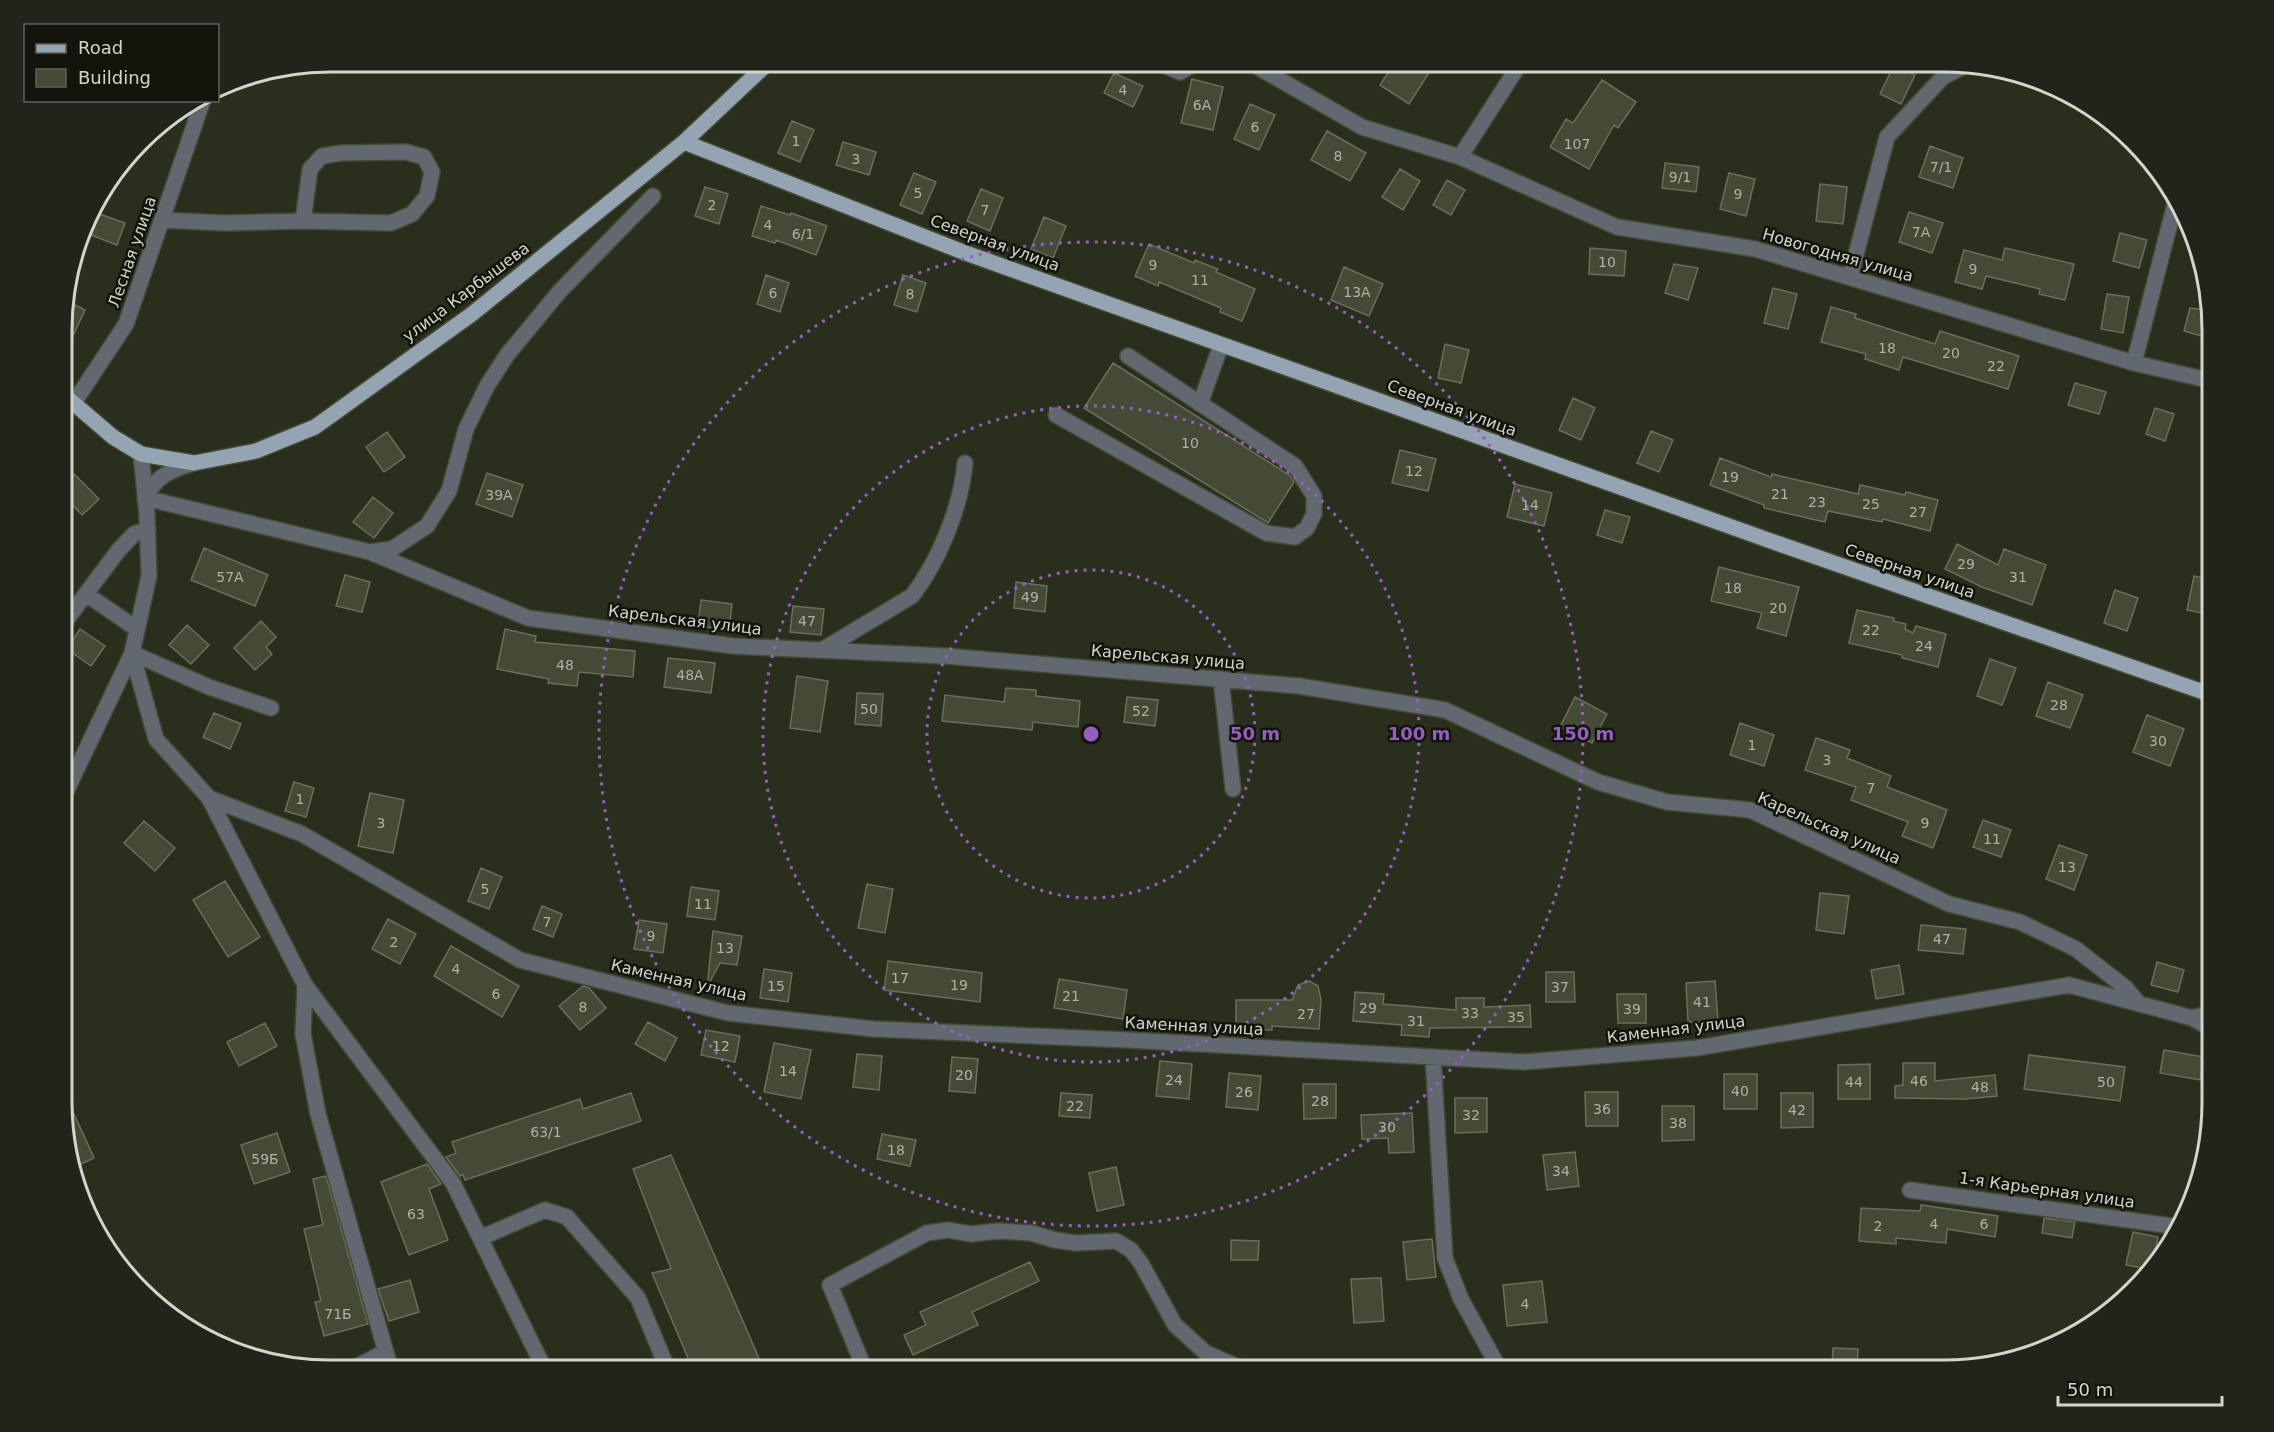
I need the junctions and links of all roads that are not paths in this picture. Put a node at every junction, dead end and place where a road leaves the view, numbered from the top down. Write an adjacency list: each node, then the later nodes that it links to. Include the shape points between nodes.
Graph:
1 (758, 72): 6 (main road, улица Карбышева)
2 (1266, 72): 7 (street, Новогодняя улица, via 1362,128)
3 (1515, 72): 7 (street)
4 (1952, 72): 12 (street, via 1887,137)
5 (201, 107): 10 (street, Лесная улица)
6 (684, 142): 13 (main road, Северная улица, via 963,252); 22 (main road, улица Карбышева, via 472,314 315,427 256,451)
7 (1460, 157): 12 (street, Новогодняя улица, via 1617,226 1755,249)
8 (652, 196): 26 (street, via 560,291 507,355 466,429 449,491 427,526 392,549)
9 (2173, 212): 15 (street)
10 (162, 220): 11 (street); 17 (street, Лесная улица, via 126,324)
11 (303, 220): 11 (street, via 391,223 412,214 427,196 432,172 424,157 406,152 322,156 310,169)
12 (1850, 277): 15 (street, Новогодняя улица)
13 (1221, 345): 19 (street); 33 (main road, Северная улица)
14 (1128, 356): 19 (street)
15 (2134, 363): 16 (street, Новогодняя улица)
16 (2202, 379)
17 (72, 395)
18 (72, 403): 21 (main road)
19 (1200, 404): 20 (street, via 1294,466 1314,496 1314,514 1307,528 1295,537 1266,533)
20 (1056, 415)
21 (141, 454): 22 (main road, улица Карбышева); 24 (street)
22 (194, 463): 24 (street, via 162,476)
23 (965, 463): 30 (street, via 963,487 947,531 912,596)
24 (145, 498): 25 (street); 26 (street, Карельская улица)
25 (148, 529): 27 (street, via 134,534); 29 (street, via 149,576)
26 (370, 552): 30 (street, Карельская улица, via 528,618 733,646)
27 (86, 594): 28 (street); 29 (street)
28 (72, 612)
29 (137, 629): 31 (street)
30 (822, 650): 32 (street, Карельская улица)
31 (132, 653): 34 (street, via 209,687); 35 (street); 37 (street, via 156,739)
32 (1221, 679): 36 (street); 39 (street, Карельская улица, via 1299,686 1445,710 1598,782 1667,802 1750,810 1950,904 2020,922 2076,949 2126,988)
33 (2202, 692)
34 (271, 708)
35 (72, 779)
36 (1233, 789)
37 (209, 798): 38 (street); 43 (street, Каменная улица, via 302,834 520,960 728,1012 874,1029)
38 (305, 985): 46 (street, via 453,1183); 47 (street, via 303,1034 318,1114)
39 (2139, 1004): 41 (street, Каменная улица); 43 (street, Каменная улица, via 2069,985 1697,1048 1524,1062)
40 (2202, 1015): 41 (street)
41 (2192, 1018): 42 (street, Каменная улица)
42 (2202, 1024)
43 (1433, 1057): 54 (street, via 1445,1258 1461,1299)
44 (1910, 1190): 45 (street, 1-я Карьерная улица)
45 (2170, 1226)
46 (480, 1238): 50 (street); 51 (street, via 545,1210 567,1217 638,1299)
47 (385, 1352): 48 (street); 49 (street)
48 (370, 1360)
49 (388, 1360)
50 (540, 1360)
51 (664, 1360)
52 (861, 1360): 53 (street, via 830,1285 927,1233 948,1230 971,1234 1031,1233 1076,1243 1116,1241 1131,1250 1141,1263 1175,1325 1206,1353)
53 (1222, 1360)
54 (1495, 1360)

